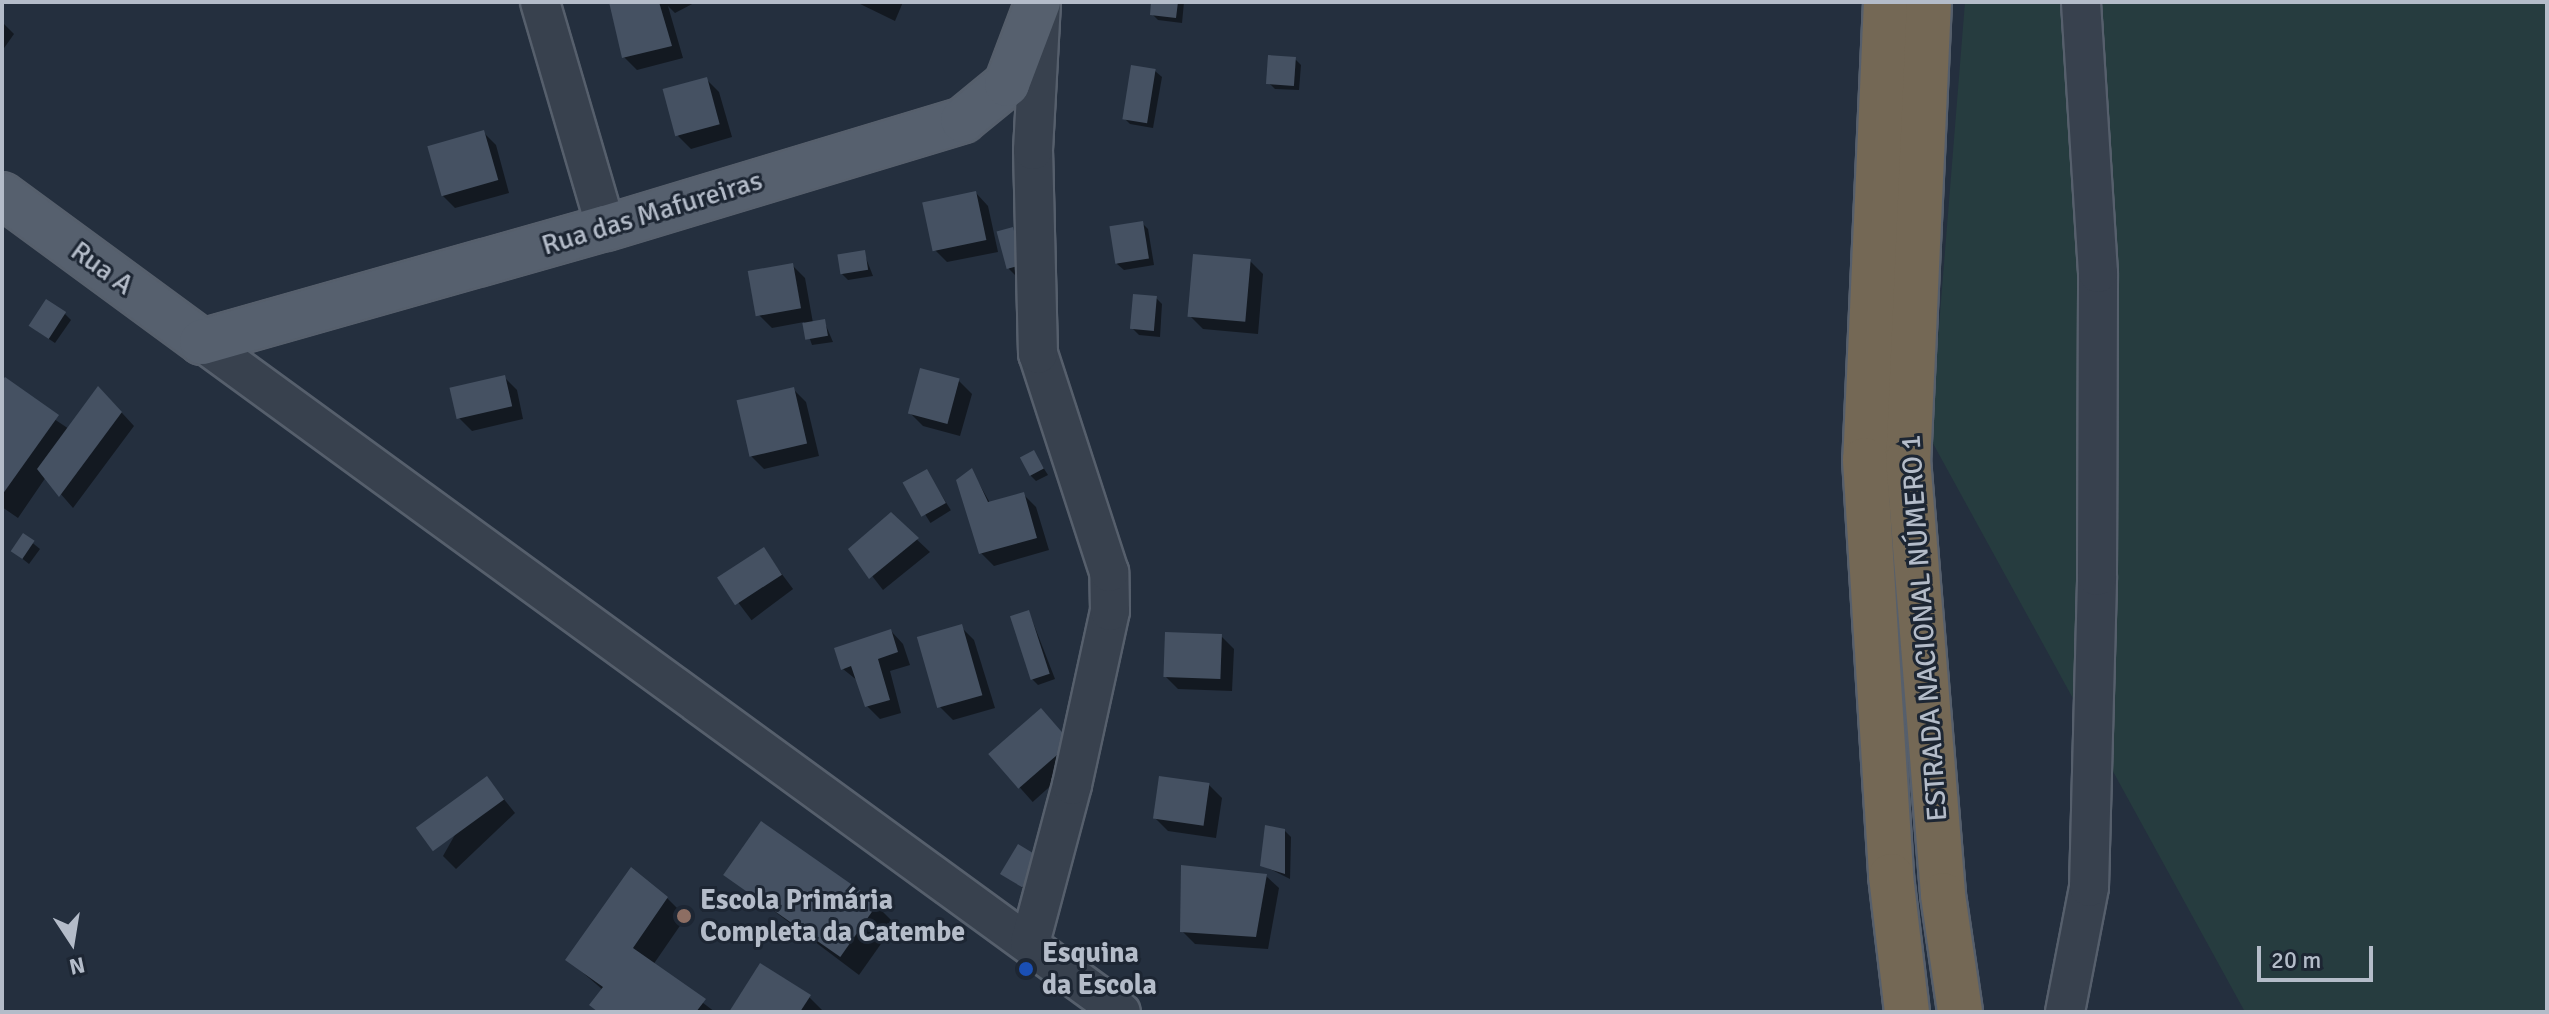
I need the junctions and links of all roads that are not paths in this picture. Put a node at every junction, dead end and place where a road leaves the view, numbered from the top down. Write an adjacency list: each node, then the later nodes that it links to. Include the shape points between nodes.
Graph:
1 (540, 2): 7 (street)
2 (1040, 2): 7 (main road, Rua das Mafureiras, via 1007,84 963,120); 9 (street, via 1033,150 1038,354 1109,572 1110,611)
3 (1886, 2): 11 (highway, ESTRADA NACIONAL NÚMERO 1, via 1865,460 1891,876)
4 (1929, 2): 12 (highway, ESTRADA NACIONAL NÚMERO 1, via 1908,459 1943,895)
5 (2081, 2): 13 (street, via 2098,273 2097,576 2089,887)
6 (2, 195): 8 (main road, Rua A)
7 (606, 228): 8 (main road, Rua das Mafureiras)
8 (202, 342): 9 (street)
9 (1030, 943): 10 (street)
10 (1121, 1012)
11 (1907, 1012)
12 (1960, 1012)
13 (2065, 1012)

